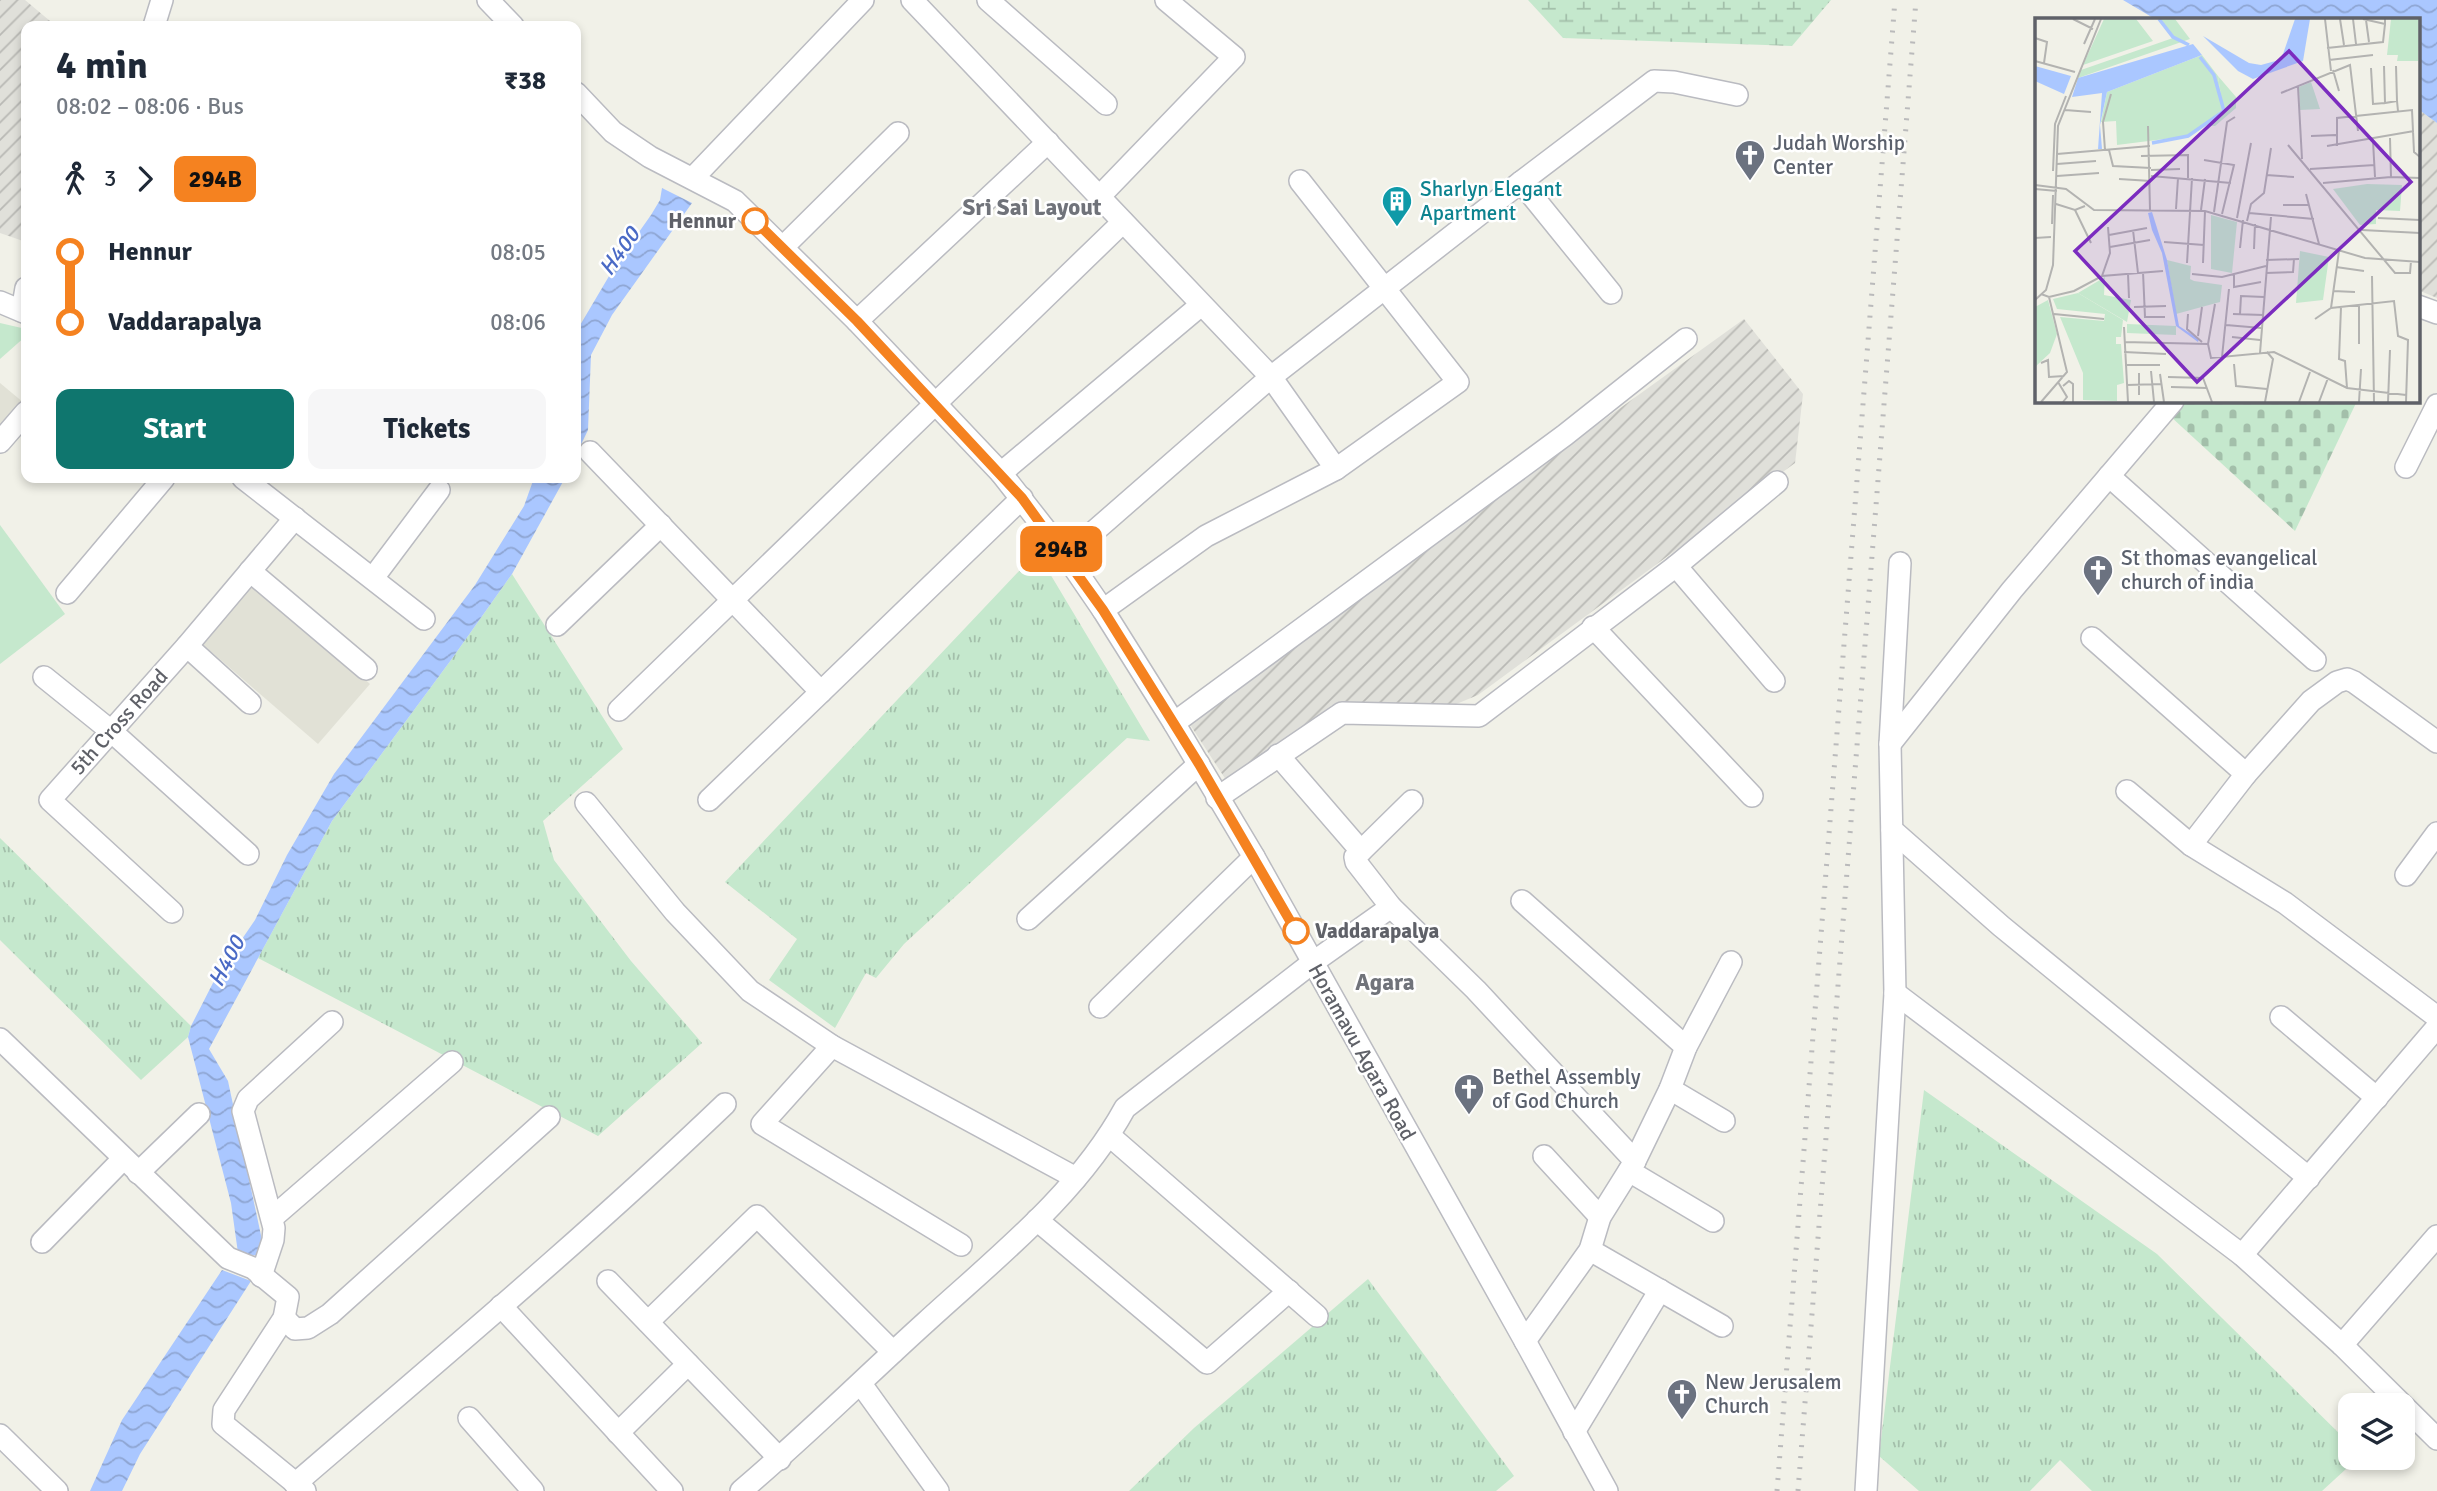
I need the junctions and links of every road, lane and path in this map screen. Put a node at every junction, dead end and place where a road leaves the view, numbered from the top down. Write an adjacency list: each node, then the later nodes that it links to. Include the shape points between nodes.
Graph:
1 (162, 0): 7 (street)
2 (488, 0): 8 (street)
3 (912, 0): 13 (street)
4 (988, 0): 11 (street)
5 (1166, 0): 17 (street, via 1234,57)
6 (858, 2): 14 (street)
7 (156, 21)
8 (508, 21)
9 (1737, 95): 16 (street, via 1654,81)
10 (581, 98): 14 (street, Horamavu Agara Road, via 612,132)
11 (1106, 103)
12 (898, 133): 19 (street)
13 (1048, 142): 17 (street); 27 (street)
14 (693, 178): 19 (street, Horamavu Agara Road, via 735,201)
15 (1300, 181): 20 (street)
16 (1521, 182): 20 (street); 21 (street)
17 (1099, 197): 18 (street)
18 (1123, 222): 23 (street); 31 (street)
19 (783, 247): 27 (street, Horamavu Agara Road)
20 (1385, 289): 29 (street); 37 (street, via 1458,382)
21 (1611, 293)
22 (0, 302): 25 (street)
23 (1201, 305): 29 (street); 38 (street)
24 (2420, 307): 26 (street)
25 (21, 310)
26 (2437, 313)
27 (857, 321): 31 (street, Horamavu Agara Road)
28 (1686, 339): 67 (street, via 1565,435)
29 (1271, 377): 37 (street); 47 (street)
30 (2172, 402): 39 (street)
31 (937, 404): 38 (street, Horamavu Agara Road); 53 (street)
32 (2437, 405): 36 (street)
33 (21, 418): 34 (street)
34 (0, 442)
35 (590, 452): 46 (street)
36 (2406, 467)
37 (1336, 469): 54 (street, via 1206,536)
38 (1001, 472): 44 (street, Horamavu Agara Road)
39 (2109, 476): 60 (street); 70 (street)
40 (1777, 482): 49 (street)
41 (159, 483): 52 (street)
42 (259, 483): 45 (street)
43 (439, 490): 51 (street)
44 (1022, 498): 47 (street, Horamavu Agara Road); 64 (street)
45 (295, 518): 50 (street, 5th Cross Road); 51 (street)
46 (661, 526): 53 (street); 56 (street)
47 (1066, 556): 54 (street, Horamavu Agara Road)
48 (1900, 564): 70 (street)
49 (1676, 566): 57 (street); 63 (street)
50 (250, 571): 59 (street, 5th Cross Road); 61 (street)
51 (373, 578): 55 (street)
52 (67, 593)
53 (733, 600): 64 (street); 66 (street)
54 (1103, 610): 67 (street, Horamavu Agara Road)
55 (424, 620)
56 (557, 625)
57 (1594, 627): 71 (street, via 1479,716 1342,713); 75 (street)
58 (2092, 638): 73 (street)
59 (187, 646): 65 (street); 68 (street, 5th Cross Road)
60 (2315, 660)
61 (366, 669)
62 (44, 677): 68 (street)
63 (1773, 681)
64 (821, 692): 77 (street)
65 (250, 703)
66 (619, 710)
67 (1174, 723): 72 (street, Horamavu Agara Road)
68 (111, 732): 84 (street); 89 (street, 5th Cross Road, via 50,800)
69 (2437, 742): 73 (street, via 2347,679 2311,701)
70 (1890, 744): 80 (street)
71 (1278, 755): 76 (street); 83 (street)
72 (1199, 764): 76 (street, Horamavu Agara Road); 90 (street)
73 (2246, 774): 82 (street)
74 (2127, 791): 82 (street)
75 (1752, 796)
76 (1217, 798): 85 (street, Horamavu Agara Road)
77 (709, 800)
78 (1412, 801): 83 (street)
79 (586, 803): 100 (street, via 675,912 750,991)
80 (1892, 830): 93 (street); 114 (street, via 2001,926)
81 (2437, 833): 86 (street)
82 (2191, 845): 96 (street, via 2285,903)
83 (1361, 851): 88 (street, via 1356,862)
84 (248, 853)
85 (1254, 857): 92 (street, Horamavu Agara Road); 94 (street)
86 (2406, 875)
87 (1522, 901): 101 (street)
88 (1391, 907): 92 (street); 112 (street, via 1476,990)
89 (172, 912)
90 (1028, 919)
91 (1731, 962): 101 (street)
92 (1312, 963): 109 (street, via 1125,1108); 133 (street, Horamavu Agara Road)
93 (1895, 993): 123 (street); 151 (street)
94 (1100, 1007)
95 (2281, 1017): 104 (street)
96 (2437, 1017)
97 (332, 1022): 116 (street, via 248,1099 243,1111)
98 (2437, 1027): 104 (street)
99 (0, 1040): 111 (street)
100 (832, 1046): 113 (street); 121 (street, via 762,1124)
101 (1686, 1046): 103 (street)
102 (452, 1062): 116 (street)
103 (1670, 1089): 108 (street); 112 (street)
104 (2376, 1098): 114 (street)
105 (724, 1104): 128 (street)
106 (199, 1114): 111 (street)
107 (549, 1117): 130 (street, via 330,1314 308,1328 295,1329)
108 (1724, 1121)
109 (1110, 1136): 113 (street); 126 (street)
110 (1544, 1156): 115 (street)
111 (130, 1166): 120 (street); 124 (street, via 228,1258)
112 (1632, 1166): 115 (street); 118 (street)
113 (1076, 1178): 117 (street)
114 (2309, 1178): 123 (street)
115 (1600, 1217): 122 (street)
116 (272, 1218): 124 (street, via 273,1240)
117 (1037, 1220): 126 (street, via 1207,1363); 135 (street)
118 (1713, 1221)
119 (2437, 1236): 134 (street)
120 (42, 1242)
121 (961, 1245)
122 (1590, 1250): 127 (street); 133 (street)
123 (2242, 1255): 134 (street)
124 (257, 1272): 130 (street, via 288,1297)
125 (608, 1281): 131 (street)
126 (1289, 1290): 129 (street)
127 (1660, 1290): 132 (street); 139 (street)
128 (501, 1306): 140 (street); 144 (street)
129 (1317, 1316)
130 (284, 1318): 144 (street, via 222,1417 223,1424)
131 (648, 1322): 135 (street, via 757,1216); 136 (street)
132 (1722, 1326)
133 (1525, 1341): 139 (street, Horamavu Agara Road)
134 (2342, 1345): 142 (street)
135 (893, 1352): 137 (street)
136 (688, 1364): 140 (street); 143 (street)
137 (861, 1384): 143 (street); 149 (street)
138 (469, 1418): 146 (street)
139 (1574, 1432): 150 (street, Horamavu Agara Road)
140 (618, 1433): 147 (street)
141 (0, 1435): 145 (street)
142 (2437, 1438)
143 (780, 1459): 148 (street)
144 (300, 1487)
145 (57, 1491)
146 (533, 1491)
147 (671, 1491)
148 (741, 1491)
149 (938, 1491)
150 (1607, 1491)
151 (1866, 1491)

